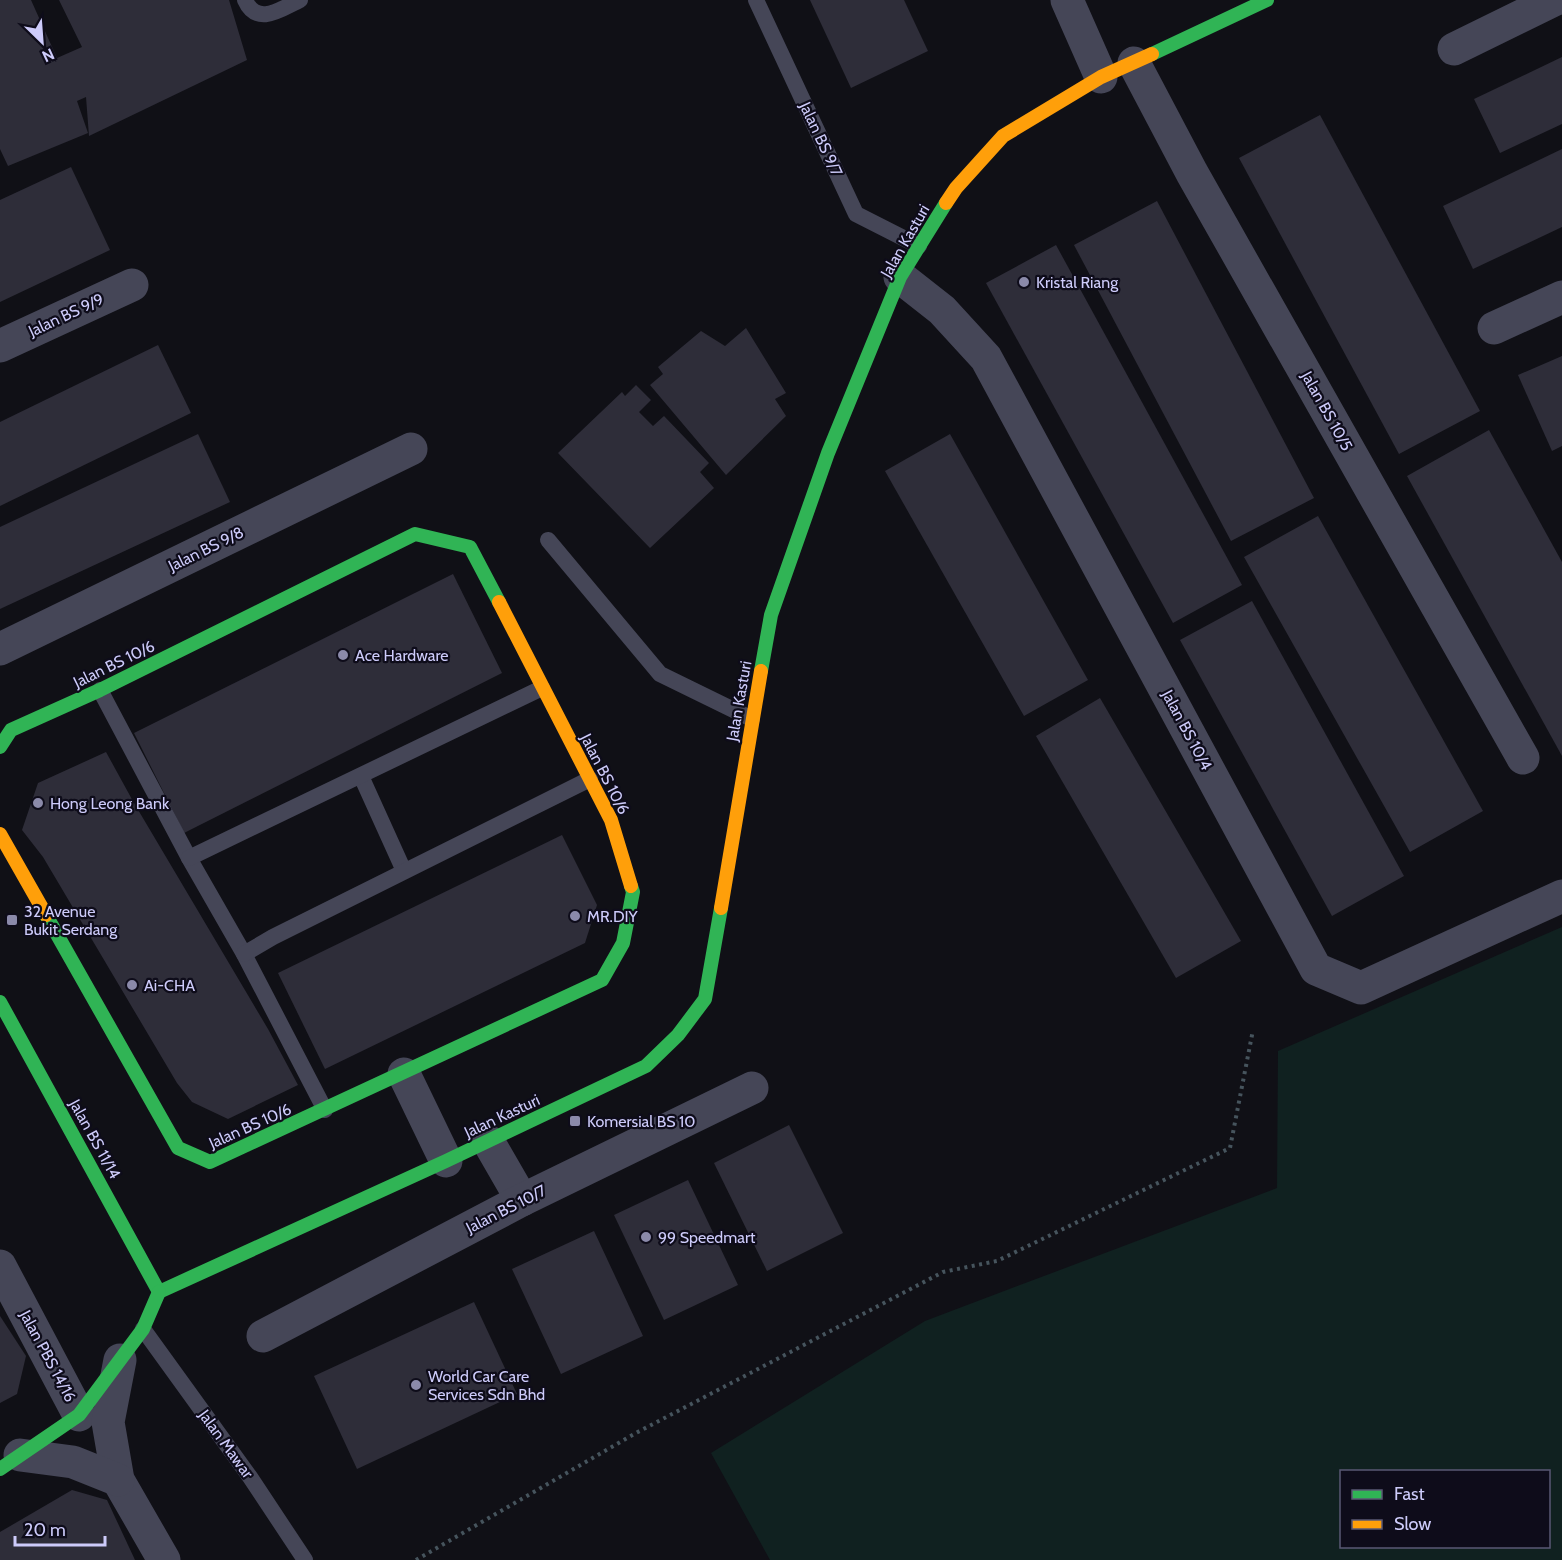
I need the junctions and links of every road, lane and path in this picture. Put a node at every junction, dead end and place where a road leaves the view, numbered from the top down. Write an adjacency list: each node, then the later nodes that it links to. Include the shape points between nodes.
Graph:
1 (245, 0): 2 (lane, via 253,12 261,15)
2 (300, 0)
3 (756, 0): 10 (lane, Jalan BS 9/7, via 855,214)
4 (1067, 0): 9 (street)
5 (1267, 0): 8 (street, Jalan Kasturi)
6 (1554, 0): 7 (street)
7 (1454, 49)
8 (1134, 63): 9 (street, Jalan Kasturi); 23 (street, Jalan BS 10/5, via 1192,173)
9 (1101, 77): 10 (street, Jalan Kasturi, via 1003,136 956,188)
10 (919, 246): 11 (street, Jalan Kasturi)
11 (900, 277): 21 (street, Jalan Kasturi, via 828,453 771,615); 29 (street, Jalan BS 10/4, via 942,310 986,358 1316,969 1360,988)
12 (132, 285): 15 (street, Jalan BS 9/9)
13 (1562, 297): 14 (street)
14 (1494, 328)
15 (0, 346)
16 (411, 449): 18 (street, Jalan BS 9/8)
17 (548, 540): 21 (lane, via 660,674)
18 (0, 649)
19 (542, 688): 20 (street, Jalan BS 10/6, via 470,547 415,534); 24 (lane); 25 (street, Jalan BS 10/6)
20 (100, 690): 22 (street, Jalan BS 10/6, via 11,730); 27 (lane)
21 (752, 719): 36 (street, Jalan Kasturi, via 705,999 678,1035 646,1066)
22 (0, 747)
23 (1523, 758)
24 (361, 776): 27 (lane); 28 (lane)
25 (590, 779): 28 (lane); 33 (street, Jalan BS 10/6, via 611,820 633,892 622,943 602,980)
26 (0, 834): 35 (street, Jalan BS 10/6, via 178,1148 210,1162)
27 (189, 858): 30 (lane)
28 (404, 871): 30 (lane)
29 (1562, 896)
30 (244, 954): 35 (lane)
31 (0, 1002): 40 (street, Jalan BS 11/14)
32 (1253, 1030): 49 (path, via 1230,1148 997,1261 943,1272 634,1434)
33 (404, 1074): 35 (street, Jalan BS 10/6); 37 (street)
34 (752, 1088): 38 (street, Jalan BS 10/7)
35 (325, 1110)
36 (488, 1141): 37 (street, Jalan Kasturi); 38 (street)
37 (446, 1161): 40 (street, Jalan Kasturi)
38 (522, 1200): 42 (street, Jalan BS 10/7)
39 (0, 1266): 44 (street, Jalan PBS 14/16)
40 (159, 1292): 41 (street)
41 (143, 1329): 43 (street); 48 (lane, Jalan Mawar)
42 (263, 1336)
43 (120, 1360): 44 (street); 46 (street, via 108,1422)
44 (79, 1414): 45 (street)
45 (10, 1462): 46 (street, via 72,1462)
46 (118, 1480): 47 (street)
47 (164, 1560)
48 (305, 1560)
49 (416, 1560)

